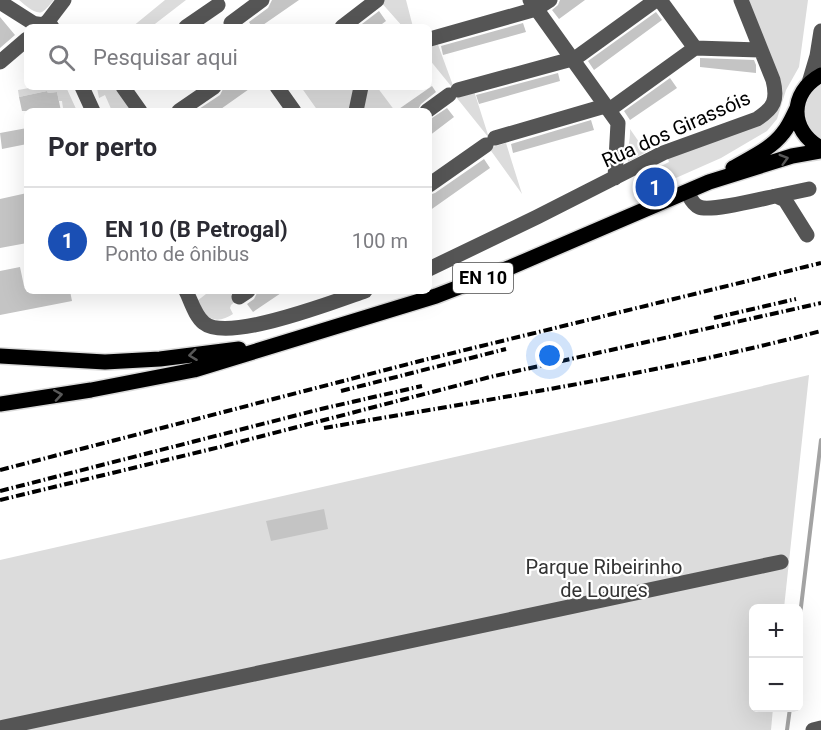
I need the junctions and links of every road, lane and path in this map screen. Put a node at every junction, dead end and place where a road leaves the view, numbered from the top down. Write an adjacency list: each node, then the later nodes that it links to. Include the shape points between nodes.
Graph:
1 (64, 0): 11 (street)
2 (262, 0): 14 (street)
3 (377, 0): 15 (street)
4 (550, 0): 9 (street)
5 (658, 0): 19 (street); 21 (street)
6 (741, 0): 20 (street, Rua dos Girassóis)
7 (0, 2): 10 (street)
8 (216, 2): 12 (street); 13 (street)
9 (533, 5): 17 (street); 21 (street)
10 (35, 24)
11 (46, 24)
12 (190, 24)
13 (231, 24)
14 (233, 24)
15 (346, 24)
16 (821, 31): 23 (street)
17 (432, 38)
18 (24, 42): 22 (street)
19 (695, 48): 20 (street); 35 (street)
20 (760, 50): 38 (street, Rua dos Girassóis, via 776,90 776,99 765,114 663,153)
21 (572, 59): 34 (street, via 454,93); 35 (street)
22 (0, 62)
23 (815, 79): 36 (main road, EN 10, via 801,94)
24 (83, 90): 29 (street)
25 (125, 90): 30 (street)
26 (210, 90): 31 (street)
27 (278, 90): 32 (street)
28 (360, 90): 33 (street)
29 (92, 108)
30 (138, 108)
31 (183, 108)
32 (291, 108)
33 (357, 108)
34 (432, 108)
35 (607, 108): 38 (street, via 618,123); 40 (street, via 491,141)
36 (797, 108): 37 (main road, EN 10, via 801,130); 39 (main road, EN 10, via 771,146)
37 (821, 150): 39 (main road, EN 10, one-way to 37)
38 (615, 178): 45 (street, Rua dos Girassóis)
39 (708, 182): 42 (main road, EN 10)
40 (432, 183)
41 (808, 189): 43 (street)
42 (687, 192): 43 (street, via 701,208); 48 (main road, EN 10, via 436,296)
43 (776, 196): 44 (street, via 785,200)
44 (807, 236)
45 (432, 268)
46 (188, 294): 47 (street, via 200,319 220,329 264,323)
47 (356, 294)
48 (272, 345): 49 (main road, EN 10, one-way to 49, via 105,362); 50 (main road, EN 10, one-way to 48, via 194,370)
49 (0, 356)
50 (0, 404)
51 (781, 562): 52 (street)
52 (0, 728)
53 (821, 728): 54 (street)
54 (813, 730)

